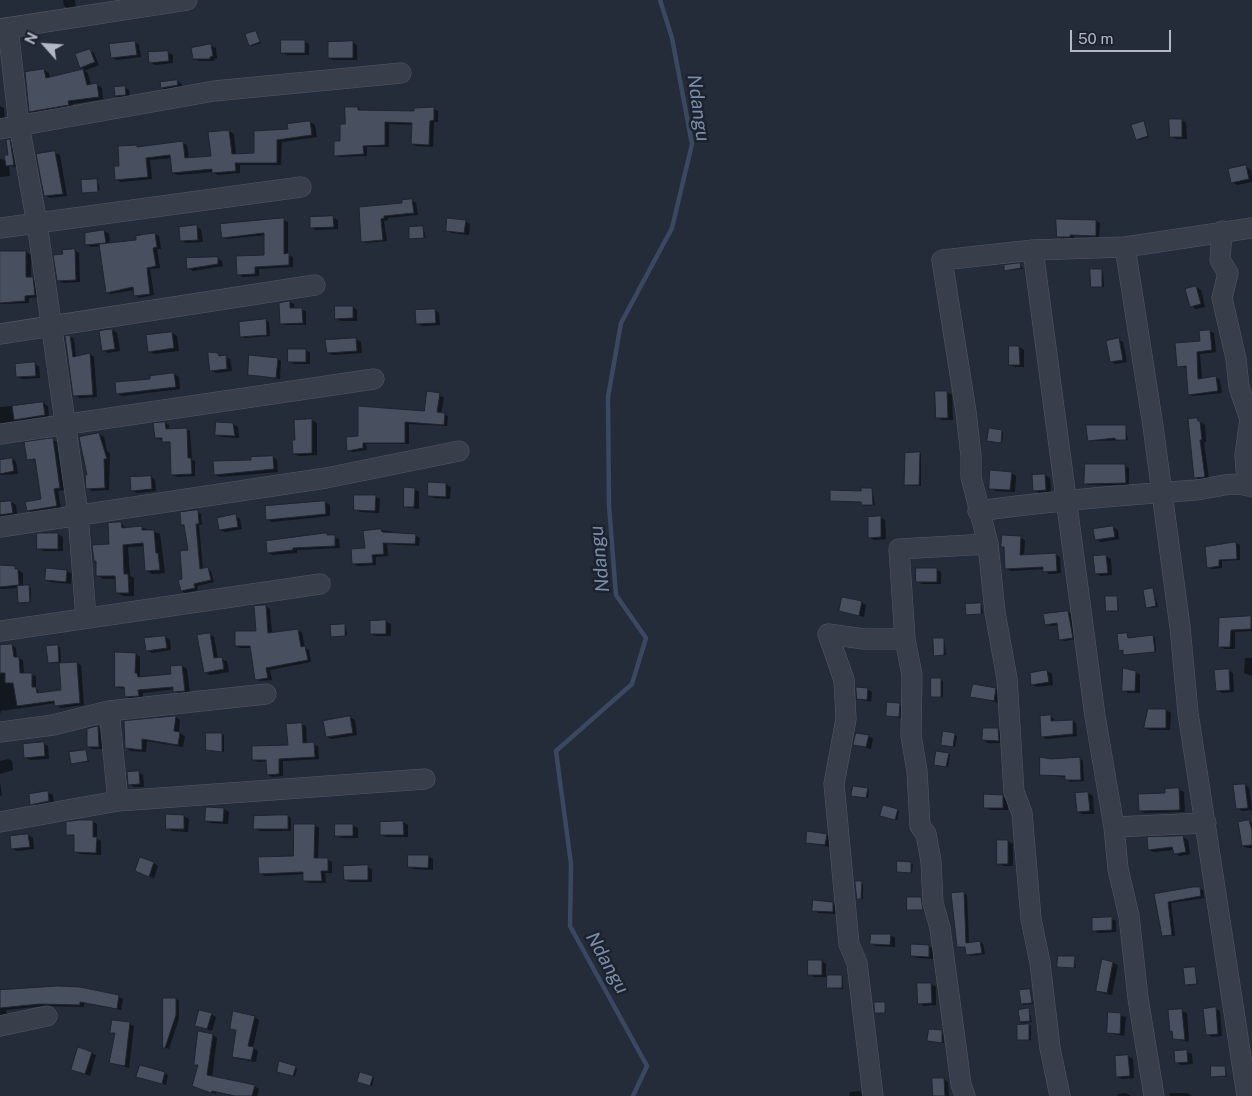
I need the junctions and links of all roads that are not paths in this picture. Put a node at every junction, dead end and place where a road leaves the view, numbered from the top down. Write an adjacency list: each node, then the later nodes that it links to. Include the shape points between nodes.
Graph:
1 (186, 0): 2 (street)
2 (4, 29): 4 (street)
3 (401, 73): 4 (street, via 214,91)
4 (9, 127): 6 (street)
5 (301, 187): 6 (street)
6 (37, 223): 7 (street); 13 (street)
7 (0, 228)
8 (1252, 228): 9 (street)
9 (1222, 231): 10 (street); 19 (street, via 1220,260 1228,273 1222,298 1239,387 1250,418 1245,455)
10 (1125, 247): 11 (street); 21 (street)
11 (1033, 250): 22 (street); 23 (street, via 942,260)
12 (315, 285): 13 (street)
13 (52, 326): 14 (street); 16 (street)
14 (0, 334)
15 (374, 379): 16 (street)
16 (65, 424): 17 (street); 24 (street)
17 (0, 434)
18 (459, 450): 24 (street, via 326,478)
19 (1252, 483)
20 (1252, 487): 21 (street, via 1228,484)
21 (1160, 492): 22 (street); 37 (street, via 1180,627 1188,713)
22 (1065, 499): 23 (street); 38 (street, via 1094,716)
23 (978, 511): 26 (street)
24 (78, 514): 25 (street); 28 (street)
25 (0, 527)
26 (988, 544): 30 (street, via 899,549); 43 (street, via 995,612 1007,679 1014,792 1022,813 1031,919)
27 (320, 584): 28 (street)
28 (86, 618): 29 (street)
29 (0, 632)
30 (905, 639): 41 (street, via 864,639 828,634 844,680 846,719 834,784 836,829 849,944 857,963); 42 (street, via 912,675 911,736 920,826 926,834 931,861 933,903 940,928)
31 (266, 694): 32 (street)
32 (109, 711): 33 (street, via 54,725); 35 (street)
33 (0, 732)
34 (425, 779): 35 (street)
35 (118, 801): 36 (street)
36 (0, 822)
37 (1206, 823): 38 (street); 45 (street)
38 (1114, 827): 44 (street, via 1118,869 1130,916 1138,998)
39 (47, 1016): 40 (street)
40 (0, 1026)
41 (873, 1096)
42 (965, 1096)
43 (1060, 1096)
44 (1154, 1096)
45 (1247, 1096)

